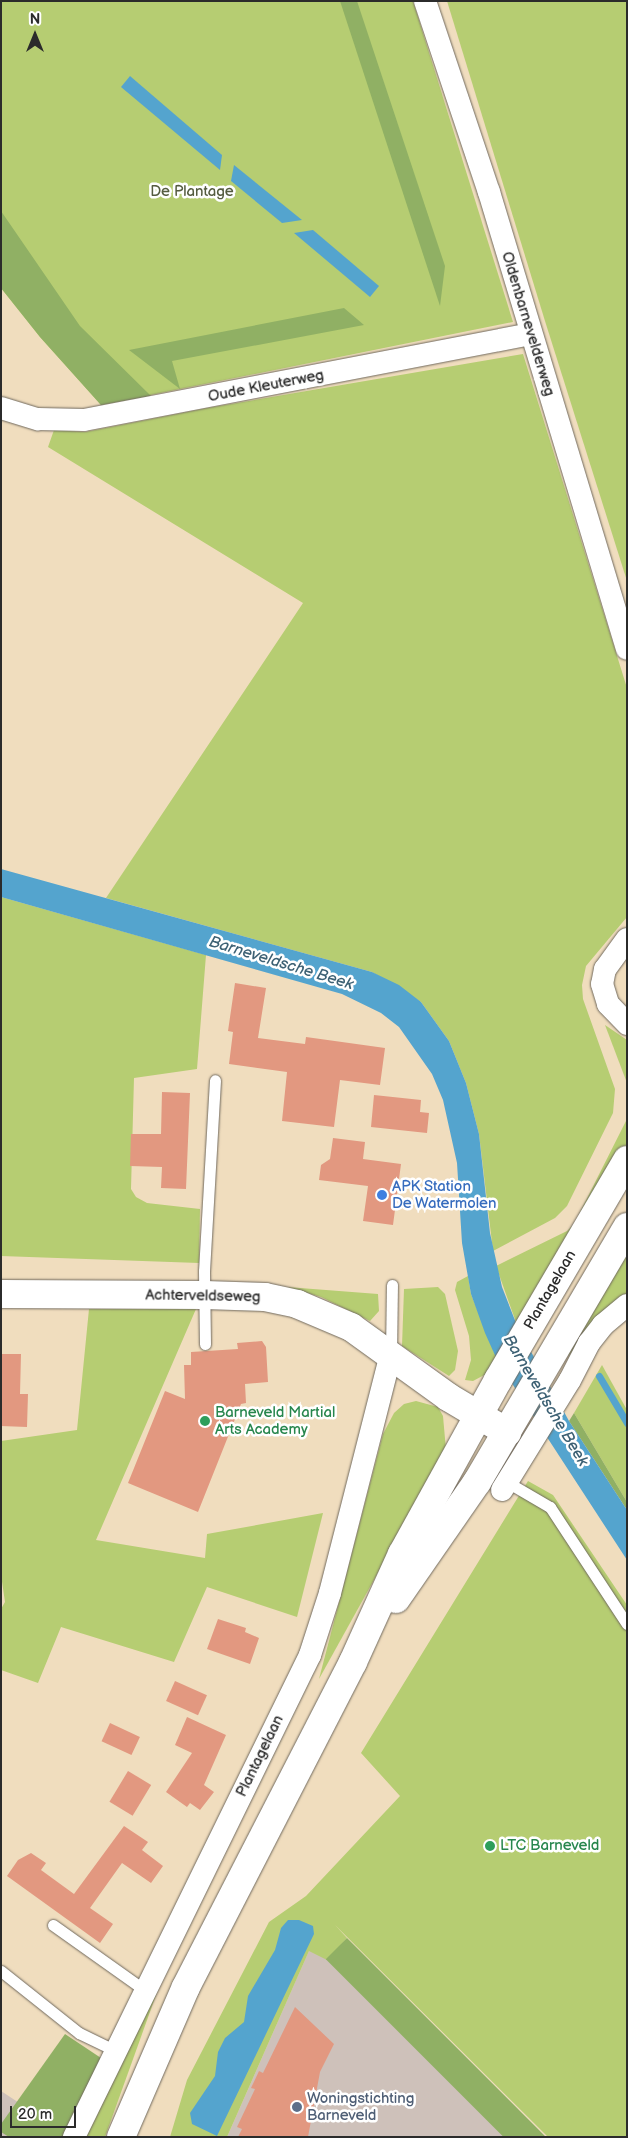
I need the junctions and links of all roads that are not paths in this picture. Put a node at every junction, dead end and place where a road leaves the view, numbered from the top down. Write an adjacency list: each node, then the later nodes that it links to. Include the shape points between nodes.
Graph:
1 (425, 1): 2 (street, Oldenbarnevelderweg, via 490,192)
2 (531, 334): 3 (street, Oude Kleuterweg, via 84,420 38,419); 4 (street, Oldenbarnevelderweg)
3 (1, 408)
4 (627, 649)
5 (627, 939): 6 (street, via 605,969 602,984 608,1004)
6 (627, 1024)
7 (215, 1080): 12 (lane)
8 (627, 1160): 16 (main road, Plantagelaan)
9 (627, 1227): 17 (main road, Plantagelaan)
10 (392, 1285): 15 (lane)
11 (1, 1294): 12 (main road, Achterveldseweg)
12 (205, 1295): 14 (lane); 15 (main road, Achterveldseweg, via 265,1297 298,1304 351,1327)
13 (627, 1305): 18 (street, via 612,1315 589,1343)
14 (205, 1344)
15 (391, 1354): 16 (main road, Achterveldseweg, via 448,1397); 23 (street, Plantagelaan, via 330,1593 310,1655)
16 (479, 1415): 17 (main road, Achterveldseweg); 20 (main road, Plantagelaan, via 402,1554)
17 (513, 1422): 20 (main road, Plantagelaan, via 477,1482)
18 (505, 1486): 19 (lane, via 550,1507)
19 (627, 1624)
20 (353, 1662): 26 (main road, Plantagelaan, via 186,1987)
21 (53, 1925): 23 (lane)
22 (1, 1972): 24 (lane, via 79,2034)
23 (146, 1991): 24 (street, Plantagelaan)
24 (116, 2051): 25 (street, Plantagelaan)
25 (74, 2137)
26 (121, 2137)

